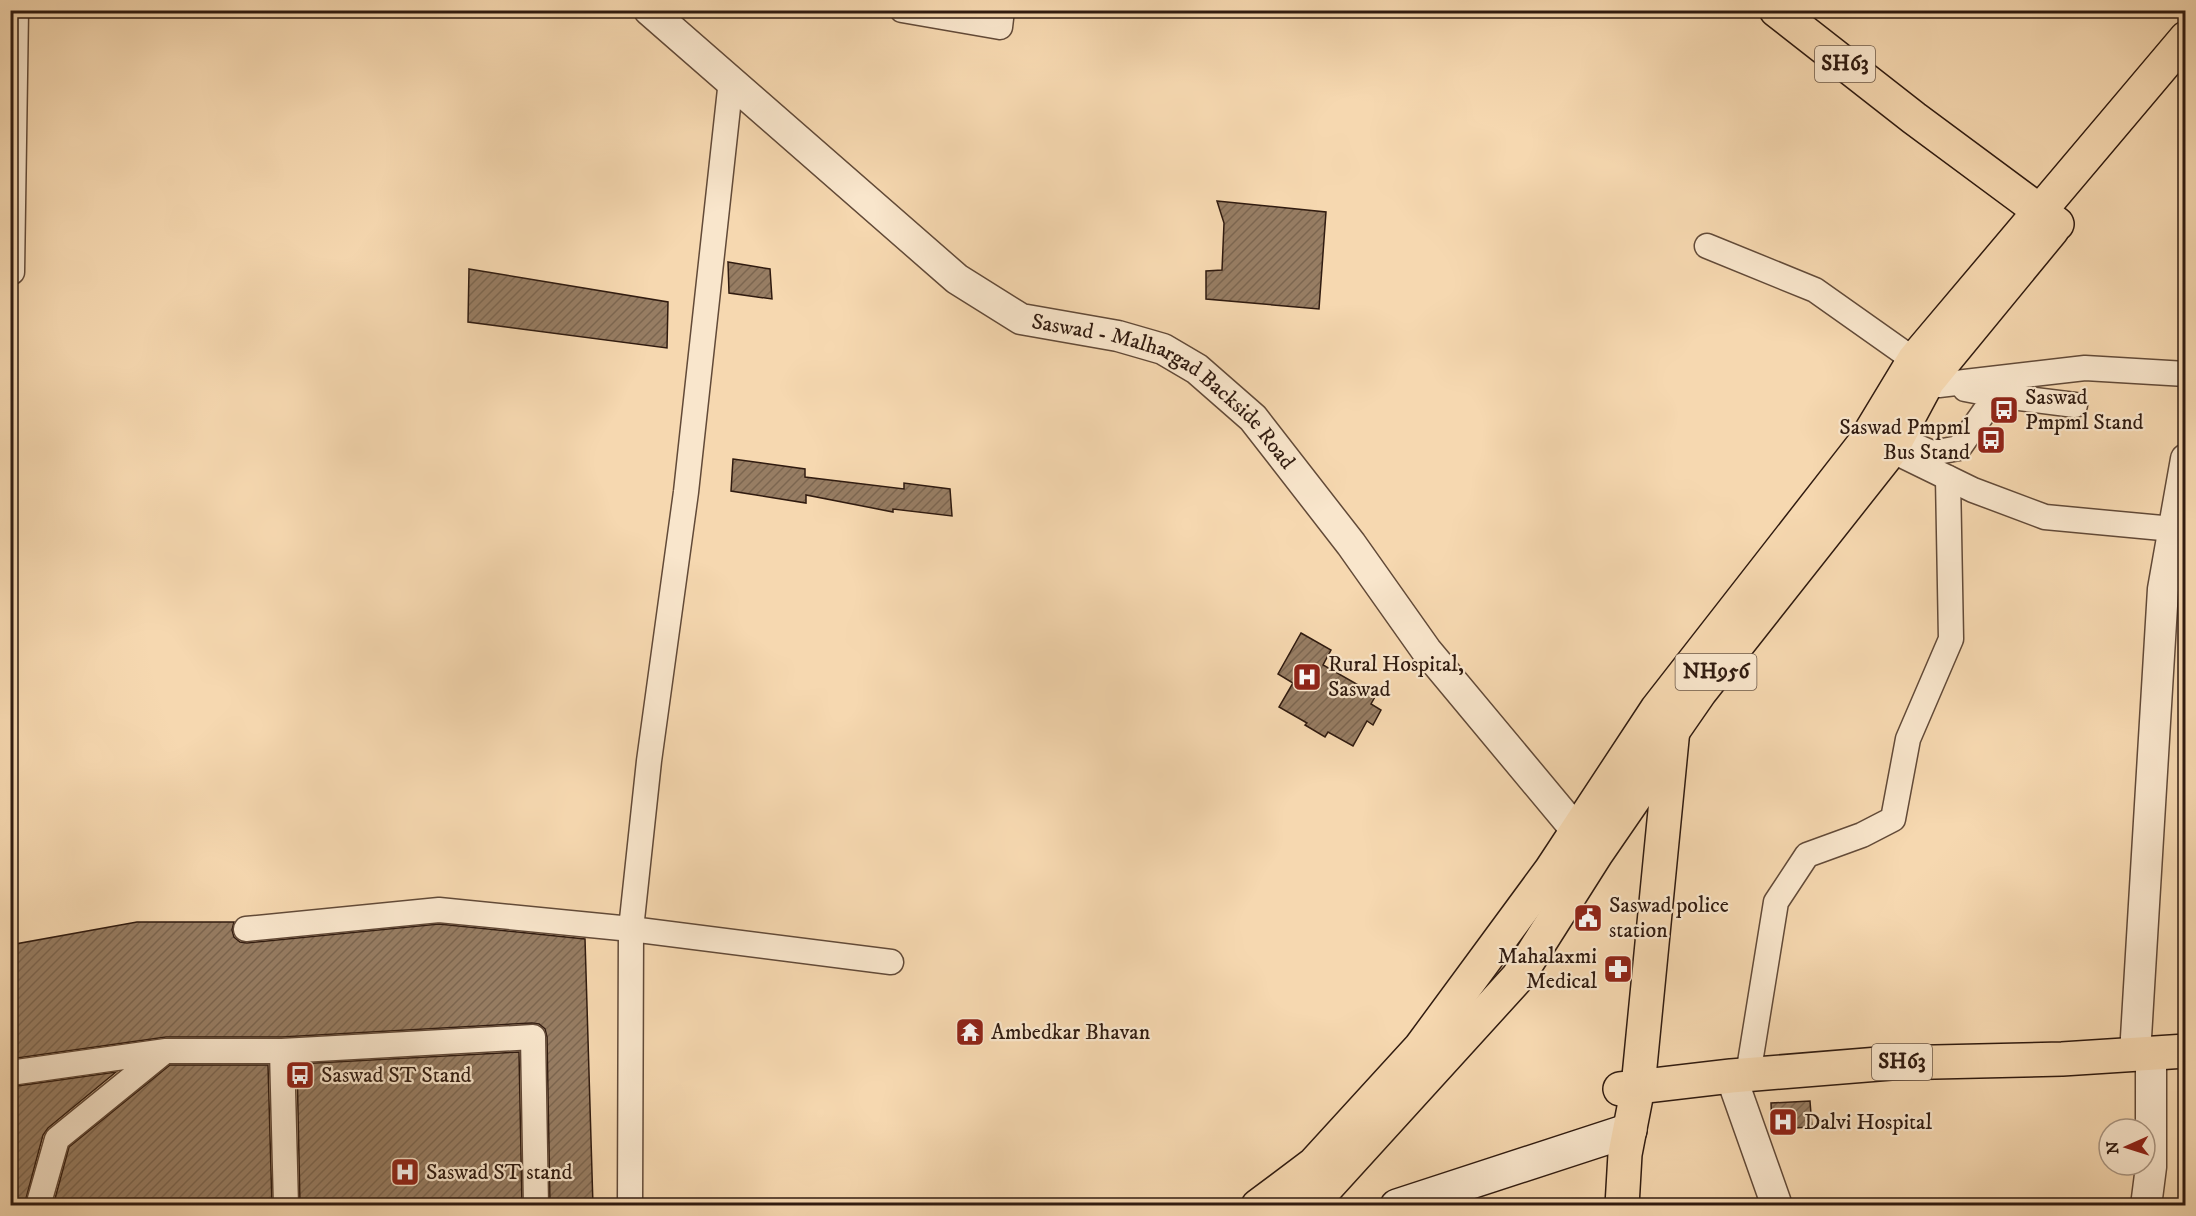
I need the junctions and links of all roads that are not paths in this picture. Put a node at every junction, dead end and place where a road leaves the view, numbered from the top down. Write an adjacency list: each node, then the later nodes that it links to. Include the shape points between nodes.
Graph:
1 (16, 10): 10 (street)
2 (649, 10): 7 (street, Saswad - Malhargad Backside Road)
3 (902, 10): 4 (street, via 1000,27)
4 (1002, 10)
5 (1776, 10): 8 (main road, SH63)
6 (2186, 38): 8 (main road, NH956, via 2113,123 2090,184)
7 (731, 80): 21 (street, Saswad - Malhargad Backside Road, via 966,285 1021,319 1118,336 1163,349 1197,369 1253,418 1351,544 1426,650); 23 (street, via 686,492 648,761)
8 (2048, 217): 12 (main road, NH956)
9 (1707, 246): 12 (street, via 1815,290)
10 (12, 272)
11 (2186, 374): 12 (street, via 2085,368)
12 (1927, 375): 13 (street); 15 (main road, NH956)
13 (1996, 395): 14 (street); 15 (street, via 1959,448 1932,453)
14 (2075, 405)
15 (1886, 441): 17 (street); 19 (main road, NH956, via 1700,692)
16 (2186, 459): 18 (street)
17 (1948, 477): 18 (street, via 2045,517); 30 (street, via 1952,639 1908,739 1893,819 1862,836 1807,855 1776,902)
18 (2176, 540): 28 (street, via 2161,612)
19 (1668, 709): 20 (main road, NH956); 21 (main road, NH956); 31 (main road)
20 (1649, 777): 21 (main road, NH956); 31 (main road)
21 (1586, 842): 37 (main road, NH956, via 1551,870 1420,1048 1314,1164); 38 (main road, NH956, via 1518,977 1327,1186)
22 (246, 929): 23 (street, via 439,910)
23 (631, 929): 24 (street); 36 (street)
24 (891, 962)
25 (166, 1051): 26 (street); 29 (street); 33 (street, via 57,1139)
26 (282, 1051): 34 (street); 35 (street, via 533,1037)
27 (2186, 1051): 28 (main road, SH63)
28 (2143, 1054): 30 (main road, SH63, via 1891,1063); 44 (street, via 2151,1167)
29 (10, 1073)
30 (1739, 1076): 31 (main road, SH63); 43 (street)
31 (1629, 1088): 32 (main road)
32 (1618, 1144): 39 (main road); 40 (main road); 41 (main road); 42 (main road)
33 (38, 1206)
34 (286, 1206)
35 (537, 1206)
36 (630, 1206)
37 (1258, 1206)
38 (1299, 1206)
39 (1397, 1206)
40 (1454, 1206)
41 (1604, 1206)
42 (1622, 1206)
43 (1777, 1206)
44 (2146, 1206)

